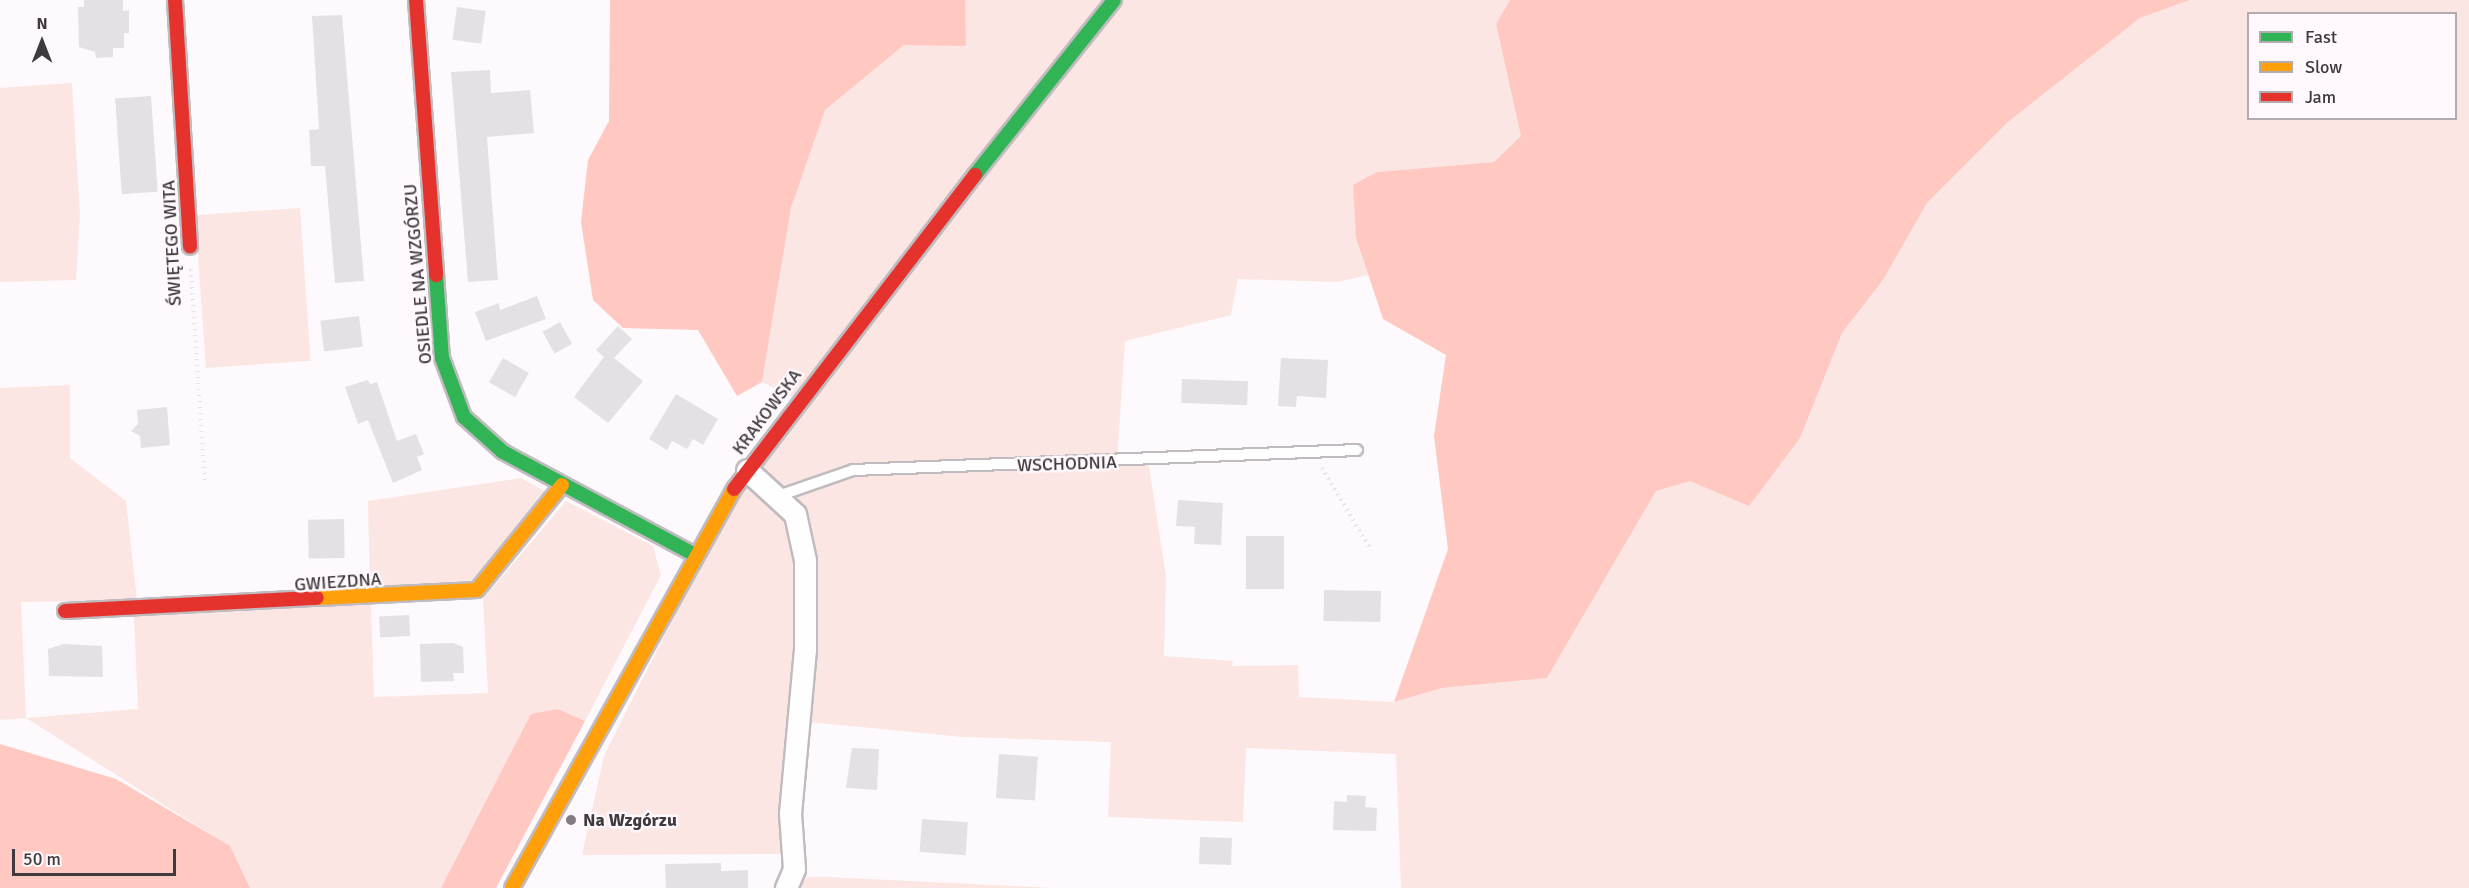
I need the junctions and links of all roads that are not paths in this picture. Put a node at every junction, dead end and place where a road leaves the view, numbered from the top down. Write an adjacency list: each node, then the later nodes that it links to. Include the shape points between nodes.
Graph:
1 (175, 0): 4 (street, ŚWIĘTEGO WITA)
2 (416, 0): 7 (street, OSIEDLE NA WZGÓRZU, via 442,358 453,394 482,437)
3 (1114, 0): 6 (street, KRAKOWSKA)
4 (190, 247)
5 (1357, 450): 8 (lane, WSCHODNIA, via 853,470)
6 (747, 470): 8 (street); 9 (street, KRAKOWSKA)
7 (562, 484): 9 (street, OSIEDLE NA WZGÓRZU); 10 (street, GWIEZDNA, via 477,590)
8 (781, 495): 12 (street, via 795,514 805,560 805,649 790,813 794,869)
9 (693, 554): 11 (street, KRAKOWSKA)
10 (65, 611)
11 (512, 888)
12 (786, 888)

